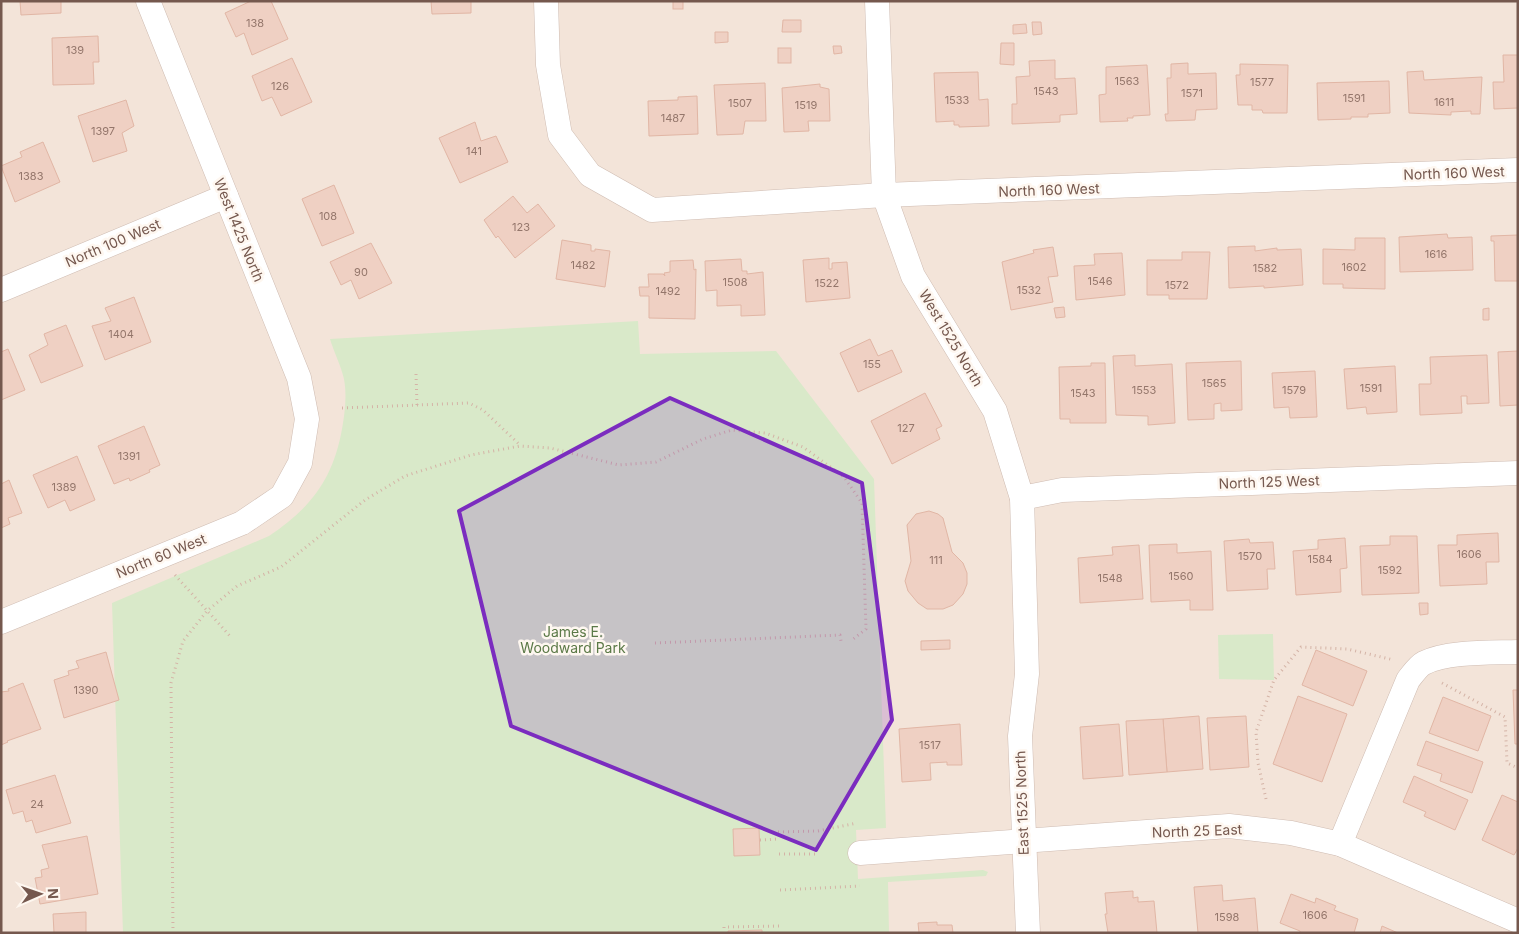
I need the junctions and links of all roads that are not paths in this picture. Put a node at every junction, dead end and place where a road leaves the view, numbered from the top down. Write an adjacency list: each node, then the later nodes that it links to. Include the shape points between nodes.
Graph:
1 (148, 1): 6 (street, West 1425 North)
2 (546, 1): 5 (street, North 160 West, via 548,65 560,135 590,175 652,210)
3 (877, 1): 5 (street, West 1525 North)
4 (1518, 170): 5 (street, North 160 West)
5 (884, 195): 10 (street, West 1525 North, via 913,276 995,411)
6 (226, 196): 7 (street, North 100 West); 8 (street, West 1425 North, via 298,378 307,419)
7 (1, 290)
8 (300, 463): 11 (street, North 60 West, via 282,496 242,523)
9 (1518, 473): 10 (street, North 125 West, via 1062,490)
10 (1022, 498): 13 (street, West 1525 North)
11 (1, 622)
12 (1518, 652): 15 (street, via 1461,654 1430,672 1408,680)
13 (1027, 674): 14 (street, East 1525 North, via 1020,736)
14 (1023, 842): 15 (street, North 25 East, via 1229,826 1292,833); 16 (street, North 25 East); 18 (street, East 1525 North)
15 (1340, 844): 17 (street, North 25 East)
16 (860, 853)
17 (1518, 921)
18 (1028, 933)

